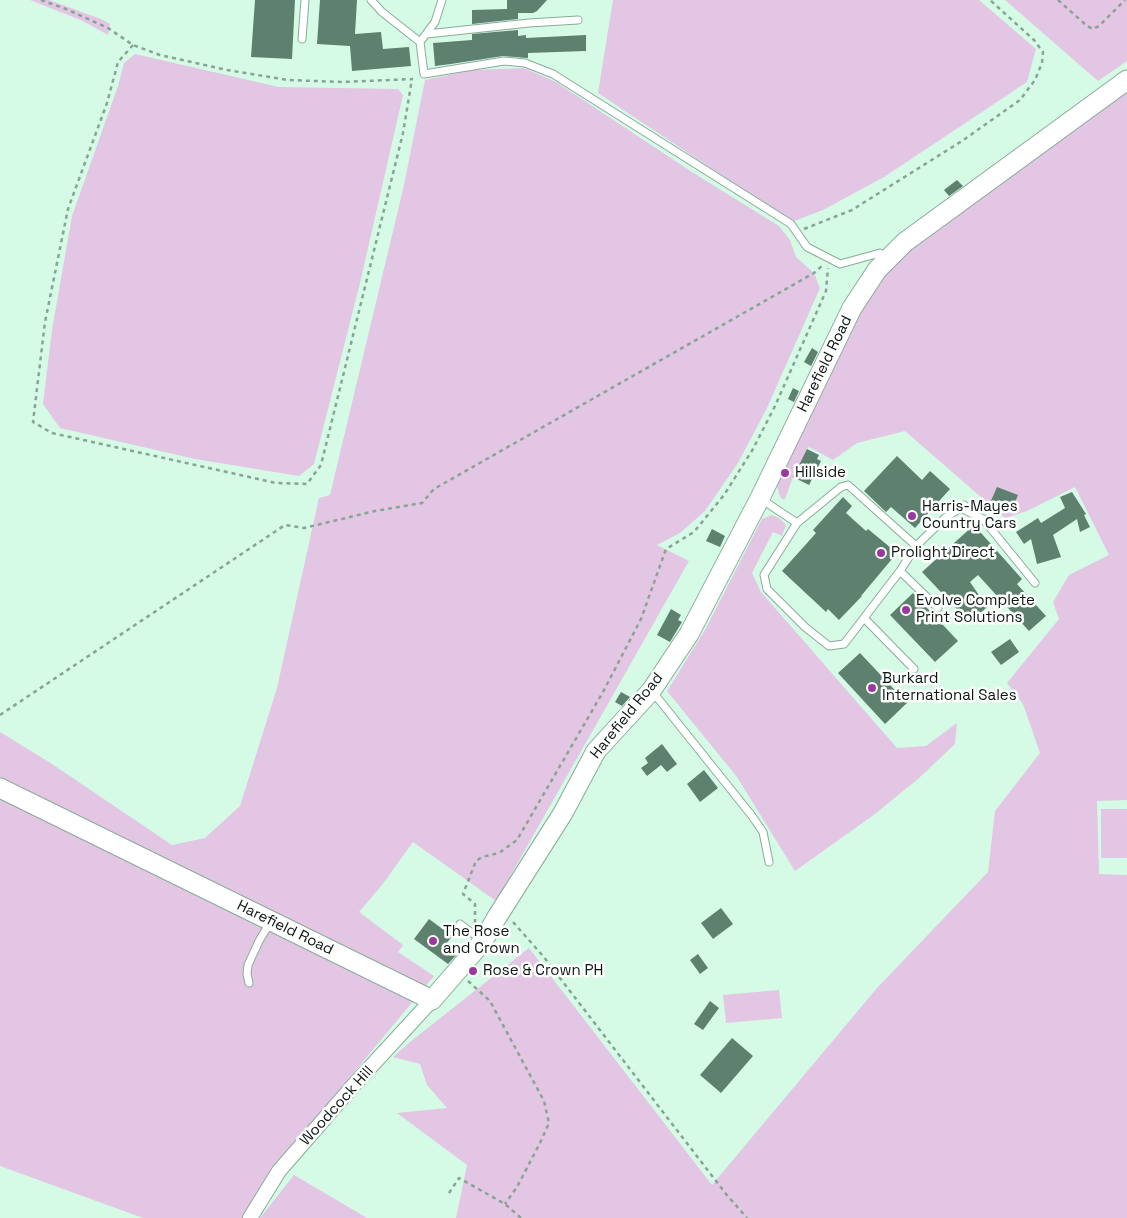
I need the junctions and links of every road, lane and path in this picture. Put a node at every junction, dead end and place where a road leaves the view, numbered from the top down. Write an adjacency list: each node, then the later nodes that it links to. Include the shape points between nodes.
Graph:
1 (41, 0): 12 (path, via 108,28)
2 (305, 0): 10 (lane)
3 (372, 0): 11 (lane)
4 (442, 0): 9 (lane, via 435,22)
5 (990, 0): 16 (path, via 1034,40 1042,52 1042,63 1035,80 1020,100 962,142 852,210)
6 (1058, 0): 7 (path, via 1093,29)
7 (1125, 0)
8 (578, 20): 9 (lane)
9 (426, 34): 11 (lane)
10 (302, 39)
11 (420, 42): 13 (lane)
12 (133, 45): 14 (path, via 160,55 226,70 288,80); 14 (path, via 118,62 107,103 68,209 45,322 33,422 52,433 276,483 307,484 321,465 403,133)
13 (424, 74): 14 (path); 16 (lane, via 504,61 525,63 553,74 791,224)
14 (412, 79)
15 (1127, 80): 18 (street, Harefield Road, via 905,242)
16 (796, 232): 17 (lane, via 807,248)
17 (829, 260): 18 (lane, via 840,264 880,253); 28 (path, via 814,273 434,489 422,503 304,528 285,526); 34 (path, via 826,291 753,449 724,495 694,532 666,549 641,619 603,692 517,840 499,853 476,861 463,894 475,904)
18 (887, 261): 19 (street, Harefield Road, via 877,270 852,308)
19 (760, 498): 20 (lane); 27 (street, Harefield Road, via 689,634)
20 (797, 523): 21 (lane, via 841,487 848,485); 25 (lane, via 764,575 767,589 805,628 828,646 844,644)
21 (916, 546): 22 (lane); 23 (lane, via 946,517 963,506 982,519)
22 (900, 571): 24 (lane); 25 (lane)
23 (1035, 583)
24 (938, 608)
25 (864, 618): 26 (lane)
26 (914, 669)
27 (651, 690): 30 (lane, via 763,832); 31 (street, Harefield Road, via 596,751 563,813)
28 (0, 715)
29 (0, 788): 32 (street, Harefield Road)
30 (769, 862)
31 (497, 917): 34 (street, Harefield Road); 42 (path, via 508,916 543,956)
32 (271, 921): 36 (lane, via 248,965); 37 (street, Harefield Road)
33 (460, 924): 34 (lane)
34 (479, 934): 35 (street, Harefield Road)
35 (457, 972): 37 (street, Harefield Road); 39 (path, via 490,1001 544,1101 549,1123 517,1188)
36 (249, 983)
37 (432, 1000): 40 (street, Woodcock Hill, via 279,1171)
38 (449, 1193): 39 (path, via 459,1178)
39 (505, 1204): 41 (path)
40 (250, 1218)
41 (521, 1218)
42 (746, 1218)

